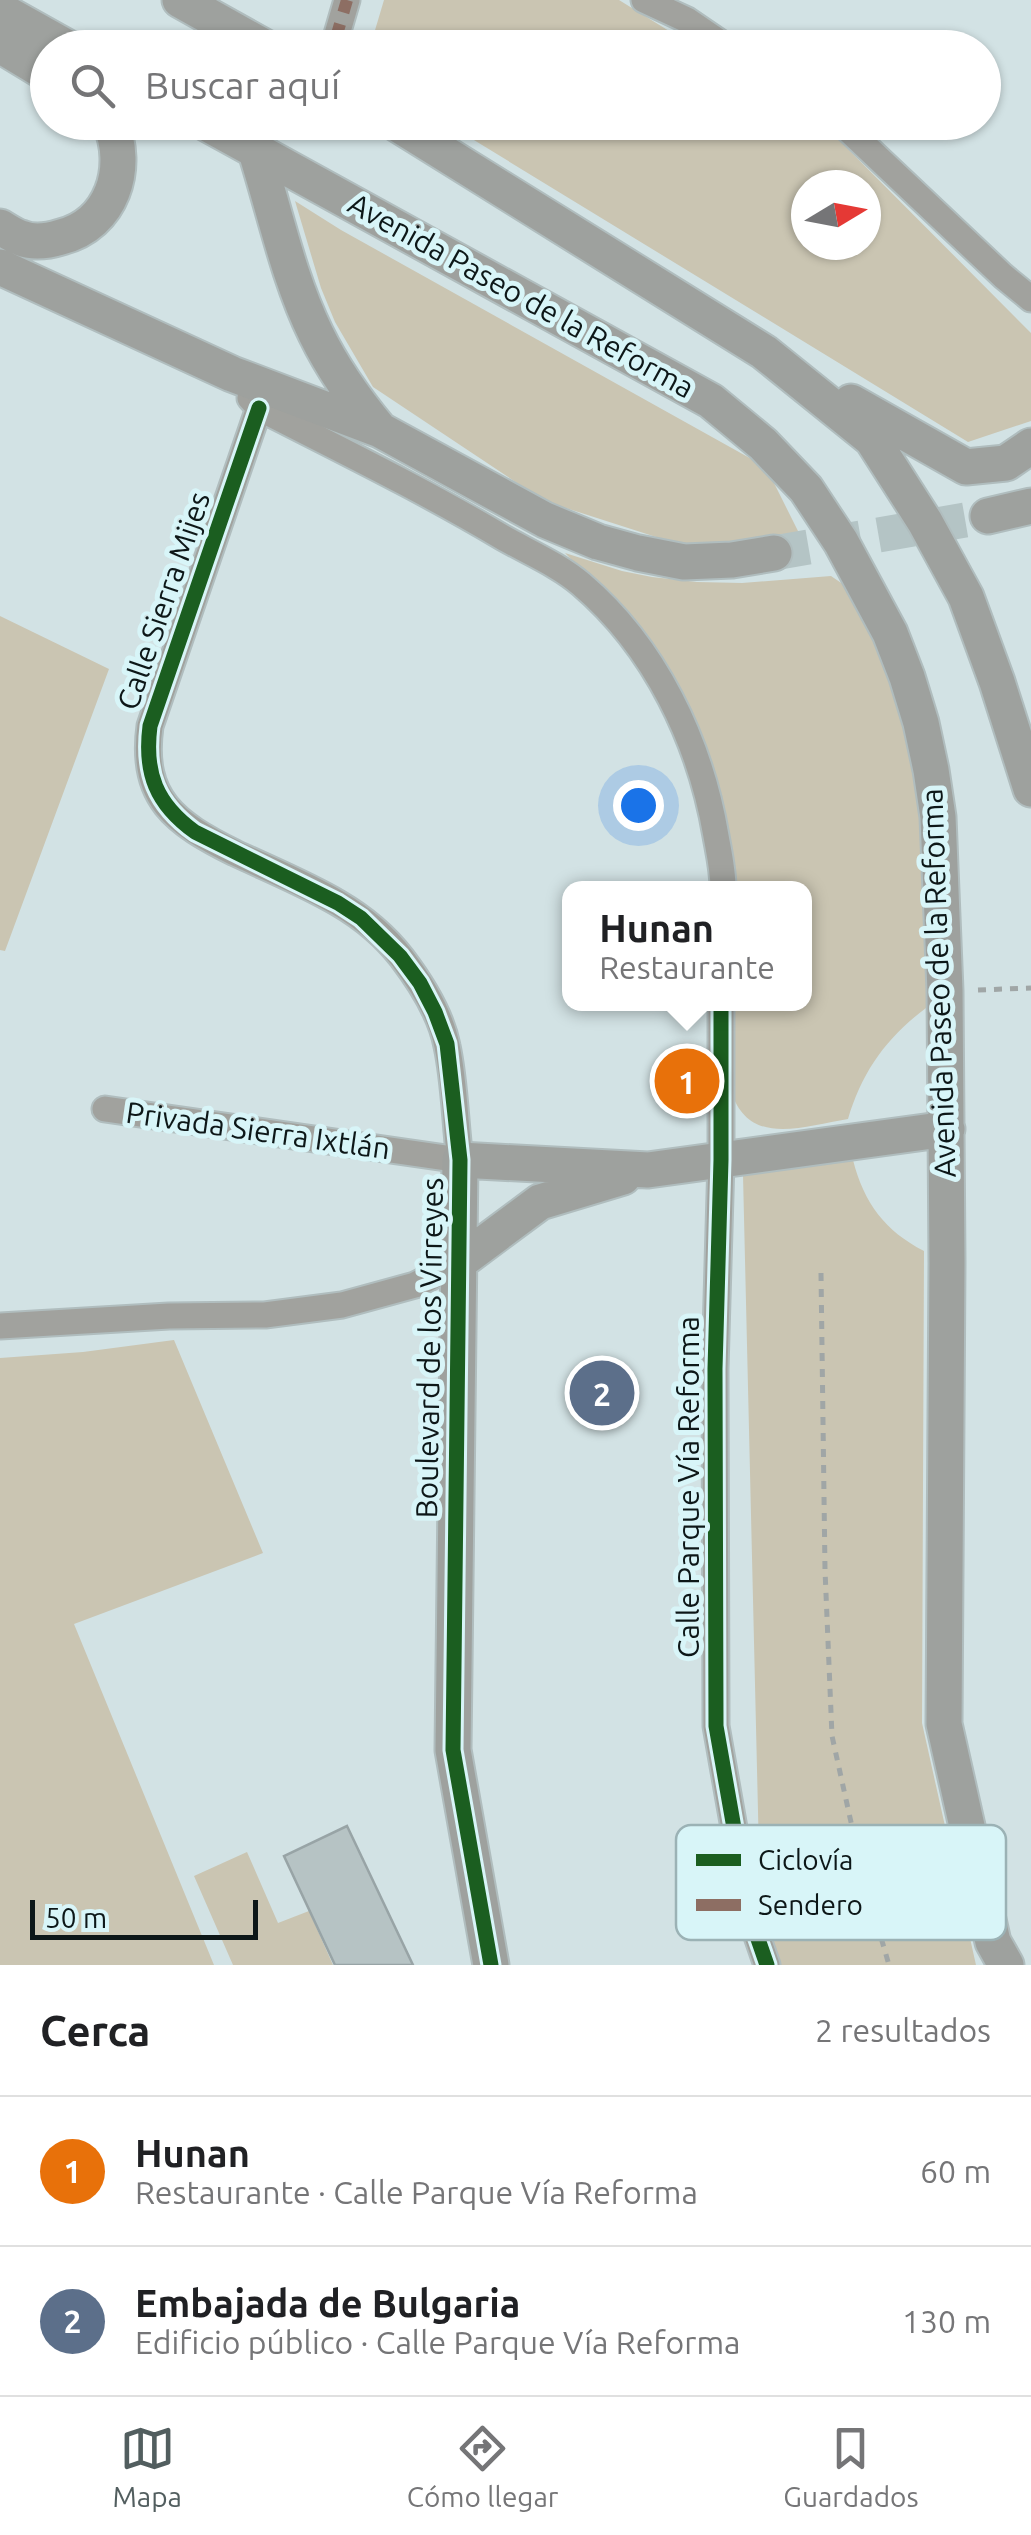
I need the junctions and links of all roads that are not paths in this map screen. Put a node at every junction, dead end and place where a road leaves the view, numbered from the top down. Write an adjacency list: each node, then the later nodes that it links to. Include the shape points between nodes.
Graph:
1 (180, 0): 6 (main road)
2 (347, 0): 7 (street)
3 (644, 0): 8 (street)
4 (0, 10): 5 (main road)
5 (36, 30)
6 (234, 30)
7 (338, 30)
8 (702, 30)
9 (0, 45): 10 (main road)
10 (30, 63)
11 (115, 140): 16 (main road, via 116,186 98,215 71,234 39,241)
12 (235, 140): 15 (main road, Avenida Paseo de la Reforma)
13 (423, 140): 19 (main road)
14 (861, 140): 18 (street)
15 (256, 152): 22 (main road, via 314,332); 32 (main road, Avenida Paseo de la Reforma, via 711,401 806,489 890,633 921,723 938,817)
16 (0, 227)
17 (0, 267): 20 (main road)
18 (1031, 299)
19 (764, 352): 23 (main road, via 966,467 1006,463); 27 (main road, via 872,439 925,522 966,598)
20 (232, 374): 21 (street); 22 (main road)
21 (258, 408): 28 (street, Calle Sierra Mijes, via 147,747 166,806); 29 (street, via 438,499 578,582 606,609 655,671 690,740 713,814)
22 (380, 430): 26 (main road, via 598,542 684,562)
23 (1031, 446)
24 (1031, 506): 25 (main road)
25 (988, 516)
26 (774, 553)
27 (1031, 789)
28 (219, 845): 33 (street, Boulevard de los Virreyes, via 338,903 400,956 447,1044)
29 (723, 881)
30 (721, 1011): 34 (street, Calle Parque Vía Reforma)
31 (106, 1109): 33 (street, Privada Sierra Ixtlán)
32 (947, 1129): 34 (main road, Privada Sierra Ixtlán); 39 (main road, Avenida Paseo de la Reforma, via 944,1724)
33 (460, 1160): 35 (main road, Privada Sierra Ixtlán); 36 (main road, Boulevard de los Virreyes)
34 (721, 1160): 35 (main road, Privada Sierra Ixtlán); 38 (street, Calle Parque Vía Reforma, via 716,1726)
35 (648, 1170): 36 (main road, via 540,1202)
36 (458, 1263): 37 (street, via 415,1285 265,1316); 42 (main road, Boulevard de los Virreyes, via 453,1750)
37 (0, 1326)
38 (733, 1825)
39 (967, 1825)
40 (758, 1940): 43 (street, Calle Parque Vía Reforma)
41 (993, 1940): 44 (main road, Avenida Paseo de la Reforma)
42 (491, 1965)
43 (767, 1965)
44 (1006, 1965)

